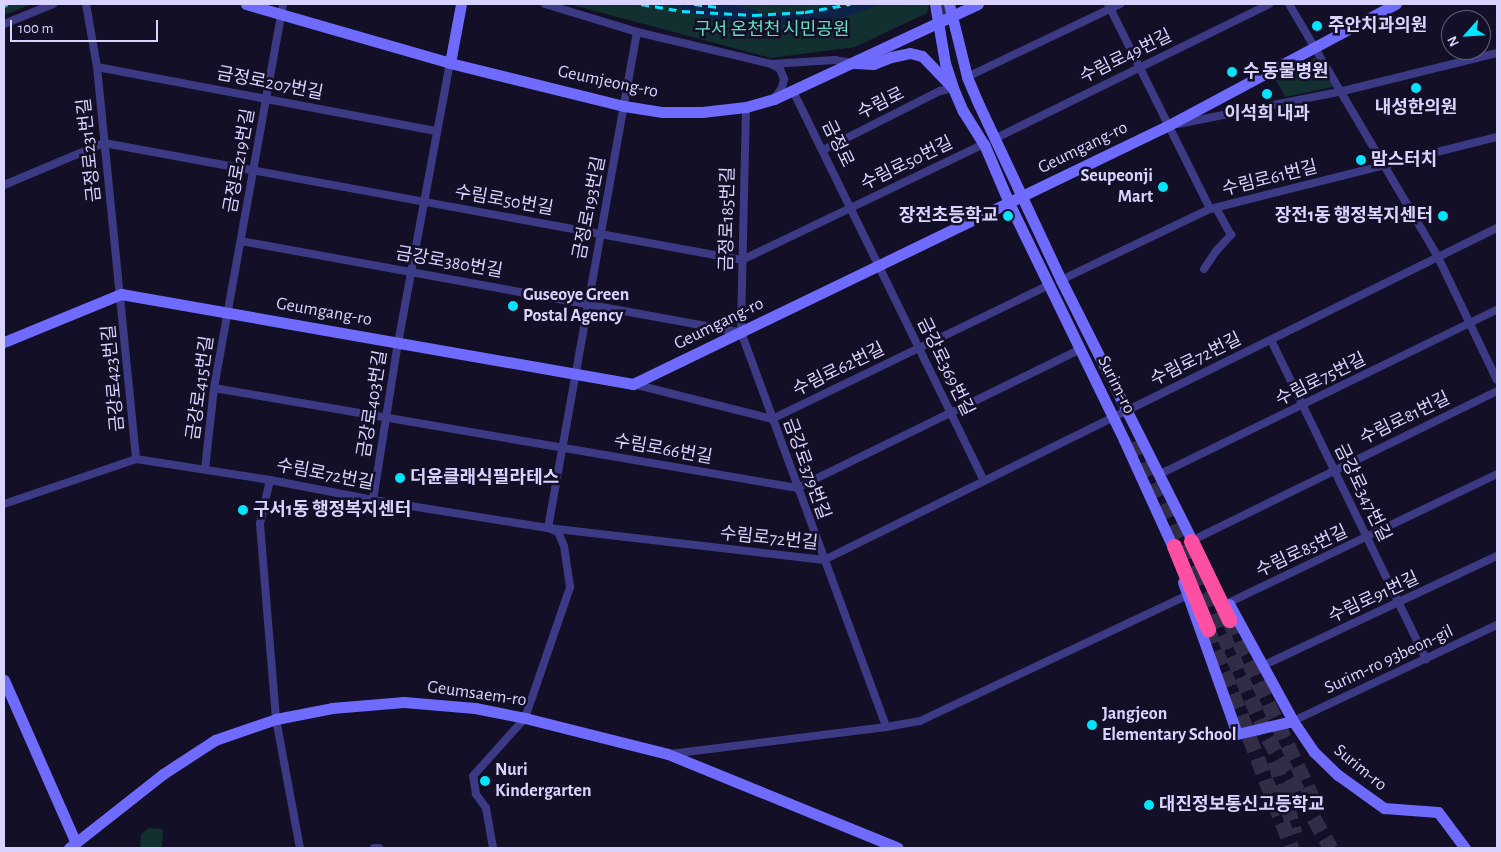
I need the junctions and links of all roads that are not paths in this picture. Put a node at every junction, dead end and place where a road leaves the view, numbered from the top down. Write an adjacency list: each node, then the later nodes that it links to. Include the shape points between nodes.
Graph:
1 (54, 4): 16 (street)
2 (86, 4): 23 (street, 금정로231번길)
3 (246, 4): 13 (main road, Geumjeong-ro)
4 (462, 4): 20 (main road)
5 (545, 4): 17 (street)
6 (935, 4): 15 (main road, Surim-ro)
7 (978, 4): 14 (main road, Geumjeong-ro)
8 (1120, 4): 12 (street)
9 (1269, 4): 24 (street, 수림로49번길)
10 (1289, 4): 18 (street)
11 (1396, 4): 18 (main road, Geumgang-ro)
12 (1109, 6): 24 (street); 25 (street)
13 (282, 9): 20 (main road, Geumjeong-ro); 29 (street, 금정로219번길)
14 (951, 9): 15 (main road, Geumjeong-ro); 25 (main road, Surim-ro)
15 (939, 21): 21 (main road, Geumjeong-ro); 26 (main road, Surim-ro, via 945,63)
16 (4, 24)
17 (637, 32): 22 (street); 31 (street, 금정로193번길)
18 (1314, 46): 28 (street); 33 (main road, Geumgang-ro)
19 (1497, 53): 28 (street)
20 (450, 63): 31 (main road, Geumjeong-ro); 34 (street)
21 (853, 63): 22 (street, via 835,60); 26 (main road, via 874,64 910,53 922,56); 27 (main road, Geumjeong-ro)
22 (771, 64): 30 (street, via 780,69 784,79)
23 (97, 67): 29 (street, 금정로207번길); 37 (street, 금정로231번길)
24 (1140, 67): 33 (street); 36 (street, 수림로49번길)
25 (967, 77): 36 (main road, Surim-ro)
26 (953, 88): 38 (main road, Surim-ro); 39 (street, 수림로, via 940,91)
27 (793, 91): 30 (main road, Geumjeong-ro); 39 (street, 금정로)
28 (1343, 91): 33 (street); 40 (street)
29 (266, 99): 34 (street, 금정로207번길); 41 (street, 금정로219번길)
30 (774, 99): 32 (main road, Geumjeong-ro)
31 (624, 106): 32 (main road, Geumjeong-ro, via 663,112); 49 (street, 금정로193번길)
32 (746, 107): 52 (street, 금정로185번길)
33 (1169, 125): 43 (main road, Geumgang-ro); 47 (street)
34 (437, 131): 44 (street)
35 (1497, 137): 40 (street, 수림로61번길)
36 (996, 138): 43 (main road, Surim-ro)
37 (104, 143): 41 (street, 수림로50번길); 42 (street); 58 (street, 금정로231번길)
38 (984, 144): 45 (main road, Surim-ro); 46 (street, 수림로50번길)
39 (823, 150): 46 (street, 금정로)
40 (1384, 166): 47 (street, 수림로61번길); 51 (street)
41 (253, 170): 44 (street, 수림로50번길); 50 (street, 금정로219번길)
42 (4, 185)
43 (1021, 197): 45 (main road, Geumgang-ro); 56 (main road, Surim-ro)
44 (425, 202): 49 (street, 수림로50번길); 55 (street)
45 (1009, 203): 53 (main road, Geumgang-ro); 57 (main road, Surim-ro)
46 (851, 208): 52 (street, 수림로50번길); 53 (street, 금정로)
47 (1213, 209): 54 (street, via 1231,235); 56 (street, 수림로61번길)
48 (1497, 228): 51 (street, 수림로72번길)
49 (600, 234): 52 (street, 수림로50번길); 59 (street, 금정로193번길)
50 (241, 241): 55 (street, 금강로380번길); 61 (street, 금정로219번길)
51 (1438, 257): 62 (street); 64 (street, 수림로72번길)
52 (742, 260): 63 (street, 금정로185번길)
53 (880, 265): 63 (main road, Geumgang-ro); 67 (street, 금강로369번길)
54 (1204, 269)
55 (412, 272): 59 (street, 금강로380번길); 66 (street)
56 (1061, 280): 75 (main road, Surim-ro)
57 (1049, 286): 67 (street, 수림로62번길); 68 (main road, Surim-ro)
58 (121, 294): 61 (main road, Geumgang-ro); 65 (main road); 81 (street, 금강로423번길)
59 (587, 303): 63 (street, 금강로380번길); 69 (street, 금정로193번길)
60 (1497, 310): 62 (street, 수림로75번길)
61 (228, 313): 66 (main road, Geumgang-ro); 72 (street, 금강로415번길)
62 (1470, 323): 70 (street); 74 (street, 수림로75번길)
63 (741, 332): 71 (main road, Geumgang-ro); 79 (street, 금강로379번길)
64 (1272, 340): 74 (street, 금강로347번길); 75 (street, 수림로72번길)
65 (4, 342)
66 (398, 343): 69 (main road, Geumgang-ro); 77 (street, 금강로403번길)
67 (920, 348): 76 (street, 금강로369번길); 79 (street, 수림로62번길)
68 (1079, 350): 76 (street); 78 (main road, Surim-ro)
69 (574, 374): 71 (main road, Geumgang-ro); 80 (street, 금정로193번길)
70 (1497, 380)
71 (633, 384): 79 (street)
72 (214, 388): 77 (street, 수림로66번길); 82 (street, 금강로415번길)
73 (1497, 391): 83 (street, 수림로81번길)
74 (1303, 405): 83 (street, 금강로347번길); 85 (street, 수림로75번길)
75 (1126, 411): 78 (street, 수림로72번길); 85 (main road, Surim-ro)
76 (951, 414): 87 (street, 금강로369번길); 88 (street)
77 (386, 418): 80 (street, 수림로66번길); 89 (street, 금강로403번길)
78 (1113, 418): 87 (street, 수림로72번길); 94 (main road, Surim-ro)
79 (772, 419): 88 (street, 금강로379번길)
80 (562, 448): 88 (street, 수림로66번길); 91 (street, 금정로193번길)
81 (136, 459): 82 (street, 수림로72번길); 90 (street, 수림로72번길)
82 (204, 469): 86 (street, 수림로72번길)
83 (1335, 470): 92 (street, 금강로347번길); 93 (street, 수림로81번길)
84 (1497, 474): 92 (street, 수림로85번길)
85 (1158, 475): 93 (main road, Surim-ro)
86 (270, 480): 89 (street, 수림로72번길); 107 (street, via 260,524)
87 (984, 481): 96 (street, 수림로72번길)
88 (796, 488): 96 (street, 금강로379번길)
89 (373, 500): 91 (street, 수림로72번길)
90 (4, 504)
91 (548, 528): 96 (street, 수림로72번길); 106 (street, via 558,532 564,546 570,587)
92 (1367, 537): 98 (street, 수림로85번길); 99 (street, 금강로347번길)
93 (1191, 541): 98 (main road, Surim-ro); 100 (highway)
94 (1174, 546): 97 (highway)
95 (1497, 556): 99 (street, 수림로91번길)
96 (824, 560): 109 (street, 금강로379번길)
97 (1191, 597): 102 (highway); 108 (main road, via 1238,734); 109 (street, via 920,721)
98 (1228, 603): 104 (main road, Surim-ro)
99 (1399, 604): 103 (street, 금강로347번길); 104 (street, 수림로91번길)
100 (1229, 620)
101 (1497, 625): 103 (street, Surim-ro 93beon-gil)
102 (1208, 629)
103 (1426, 659): 108 (street, Surim-ro 93beon-gil)
104 (1262, 666): 108 (main road, Surim-ro)
105 (4, 680): 111 (main road)
106 (525, 718): 107 (main road, Geumsaem-ro, via 475,708 404,702 332,708); 110 (main road, Geumsaem-ro); 115 (street, via 473,776 476,794 486,808)
107 (276, 719): 111 (main road, Geumsaem-ro, via 215,740 163,774); 112 (street)
108 (1293, 721): 117 (main road, Surim-ro, via 1314,752 1338,775 1384,808 1438,812)
109 (886, 727): 110 (street)
110 (668, 754): 116 (main road, Geumsaem-ro)
111 (72, 846)
112 (300, 848)
113 (374, 848): 114 (street)
114 (379, 848)
115 (493, 848)
116 (898, 848)
117 (1466, 848)

